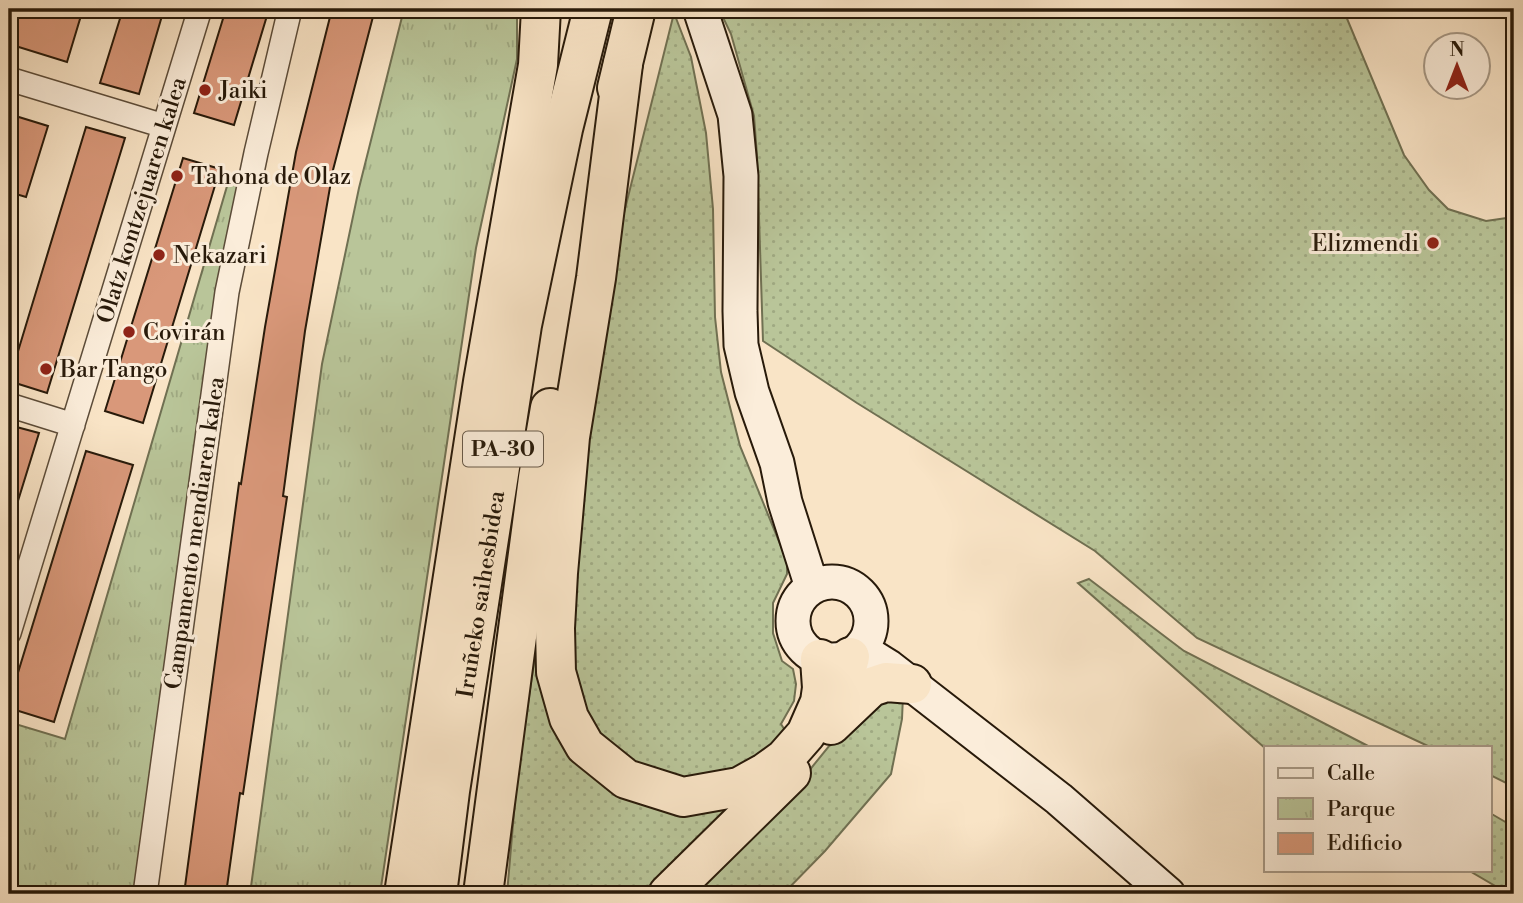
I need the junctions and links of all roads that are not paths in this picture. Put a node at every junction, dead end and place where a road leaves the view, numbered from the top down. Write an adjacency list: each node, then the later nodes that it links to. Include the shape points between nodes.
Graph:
1 (200, 9): 9 (street, Olatz kontzejuaren kalea)
2 (290, 9): 19 (street, Campamento mendiaren kalea, via 228,292)
3 (541, 9): 10 (highway, via 538,65)
4 (636, 9): 7 (highway, Iruñeko saihesbidea / PA-30)
5 (701, 9): 13 (street, via 735,115 741,176 741,345 752,392 777,463 796,499)
6 (590, 15): 10 (highway); 21 (highway, Iruñeko saihesbidea / PA-30, via 522,325)
7 (623, 64): 15 (highway, via 570,437 558,573 556,672 569,718 585,746 626,779 683,797 739,787 784,759 806,734 822,688); 22 (highway, Iruñeko saihesbidea / PA-30, via 573,270 551,400)
8 (9, 79): 9 (street)
9 (164, 126): 12 (street, Olatz kontzejuaren kalea)
10 (522, 155): 20 (highway)
11 (9, 405): 12 (street)
12 (73, 425): 14 (street, Olatz kontzejuaren kalea)
13 (822, 585): 15 (street, via 850,586 871,612); 15 (street, via 803,595 794,610 793,630 801,646)
14 (9, 633)
15 (850, 649): 16 (street); 17 (highway); 18 (street, via 919,673)
16 (912, 684): 17 (highway, via 886,682 871,687); 18 (street)
17 (831, 725): 23 (highway, via 793,771)
18 (971, 729): 24 (street)
19 (145, 894)
20 (404, 894)
21 (437, 894)
22 (483, 894)
23 (668, 894)
24 (1168, 894)

